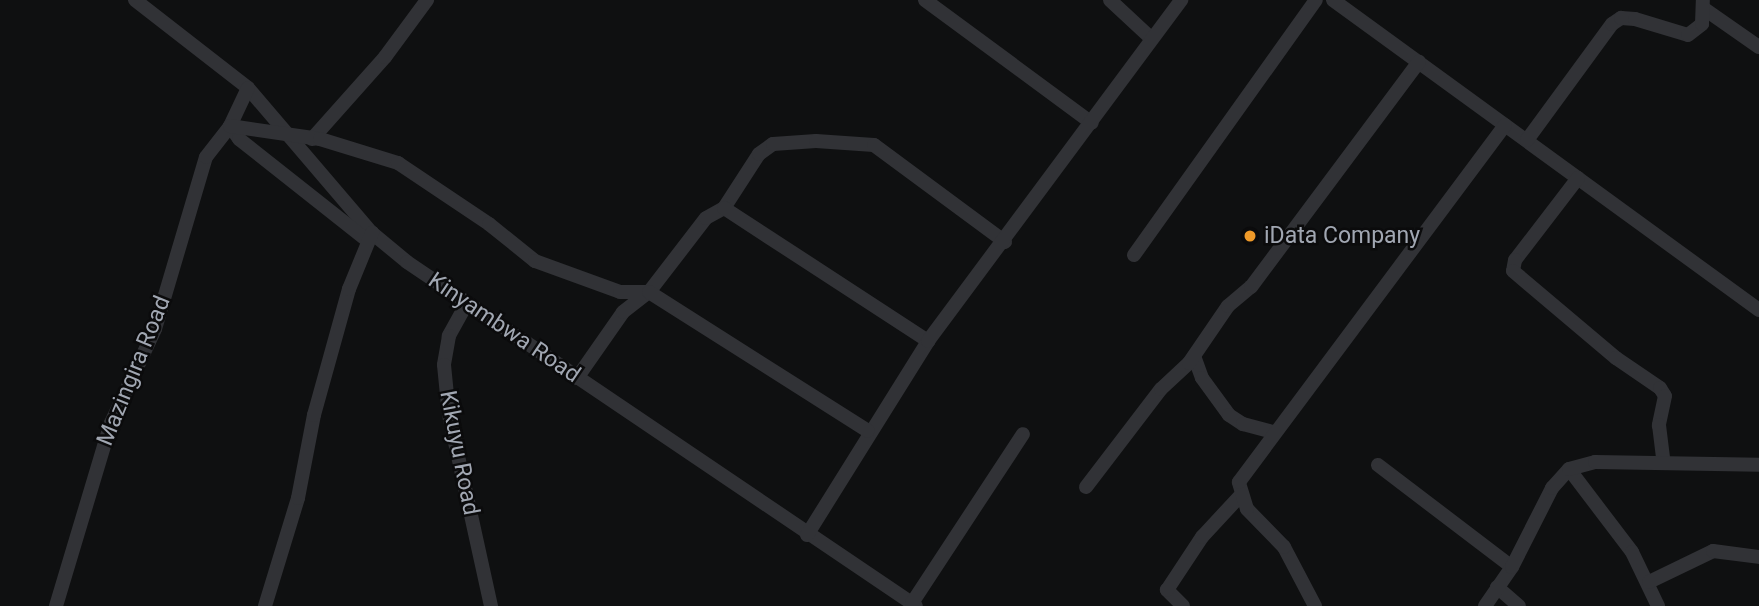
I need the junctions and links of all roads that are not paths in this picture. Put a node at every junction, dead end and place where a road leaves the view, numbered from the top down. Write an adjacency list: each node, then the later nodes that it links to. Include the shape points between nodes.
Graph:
1 (135, 0): 12 (street, Kinyambwa Road)
2 (427, 0): 17 (street, via 385,57)
3 (925, 0): 13 (street)
4 (1110, 0): 9 (street)
5 (1181, 0): 9 (street)
6 (1316, 0): 23 (street)
7 (1333, 0): 11 (street)
8 (1703, 4): 10 (street); 18 (street, via 1702,24 1688,35 1635,19 1621,18 1612,24)
9 (1152, 39): 13 (street)
10 (1759, 47)
11 (1419, 62): 14 (street); 28 (street)
12 (248, 88): 15 (street, Mazingira Road); 16 (street, Kinyambwa Road)
13 (1092, 122): 22 (street, via 1018,215)
14 (1505, 125): 18 (street); 31 (street)
15 (230, 126): 16 (street); 21 (street, via 259,158); 45 (street, Mazingira Road, via 215,139 206,157 155,329 111,423)
16 (295, 139): 17 (street); 21 (street, Kinyambwa Road)
17 (312, 139): 24 (street, via 408,168 542,265 620,292)
18 (1527, 140): 19 (street)
19 (1577, 178): 26 (street); 33 (street, via 1515,260 1513,271 1616,358 1660,388 1665,396 1659,425)
20 (724, 208): 22 (street, via 759,154 773,144 874,145); 24 (street, via 696,228); 27 (street)
21 (370, 237): 25 (street, Kinyambwa Road); 46 (street, via 349,289 314,415 298,498)
22 (1005, 242): 27 (street)
23 (1134, 255)
24 (649, 292): 29 (street, via 623,312); 30 (street)
25 (467, 303): 29 (street, Kinyambwa Road); 47 (street, Kikuyu Road, via 449,336 444,365 449,415)
26 (1759, 310)
27 (928, 341): 30 (street)
28 (1194, 356): 31 (street, via 1202,378 1230,415 1243,424); 37 (street, via 1161,389)
29 (577, 378): 39 (street, Kinyambwa Road)
30 (868, 432): 39 (street)
31 (1273, 432): 38 (street, via 1240,482)
32 (1023, 434): 44 (street)
33 (1664, 463): 35 (street); 36 (street, via 1595,462)
34 (1378, 465): 41 (street)
35 (1759, 466)
36 (1569, 469): 41 (street, via 1552,488); 42 (street)
37 (1086, 487)
38 (1240, 496): 48 (street, via 1202,537 1167,590); 49 (street, via 1284,547)
39 (807, 535): 44 (street, Kinyambwa Road)
40 (1759, 557): 42 (street, via 1713,551)
41 (1512, 567): 43 (street)
42 (1649, 582): 52 (street)
43 (1497, 587): 50 (street); 51 (street)
44 (914, 605)
45 (56, 606)
46 (265, 606)
47 (491, 606)
48 (1183, 606)
49 (1315, 606)
50 (1485, 606)
51 (1519, 606)
52 (1658, 606)

